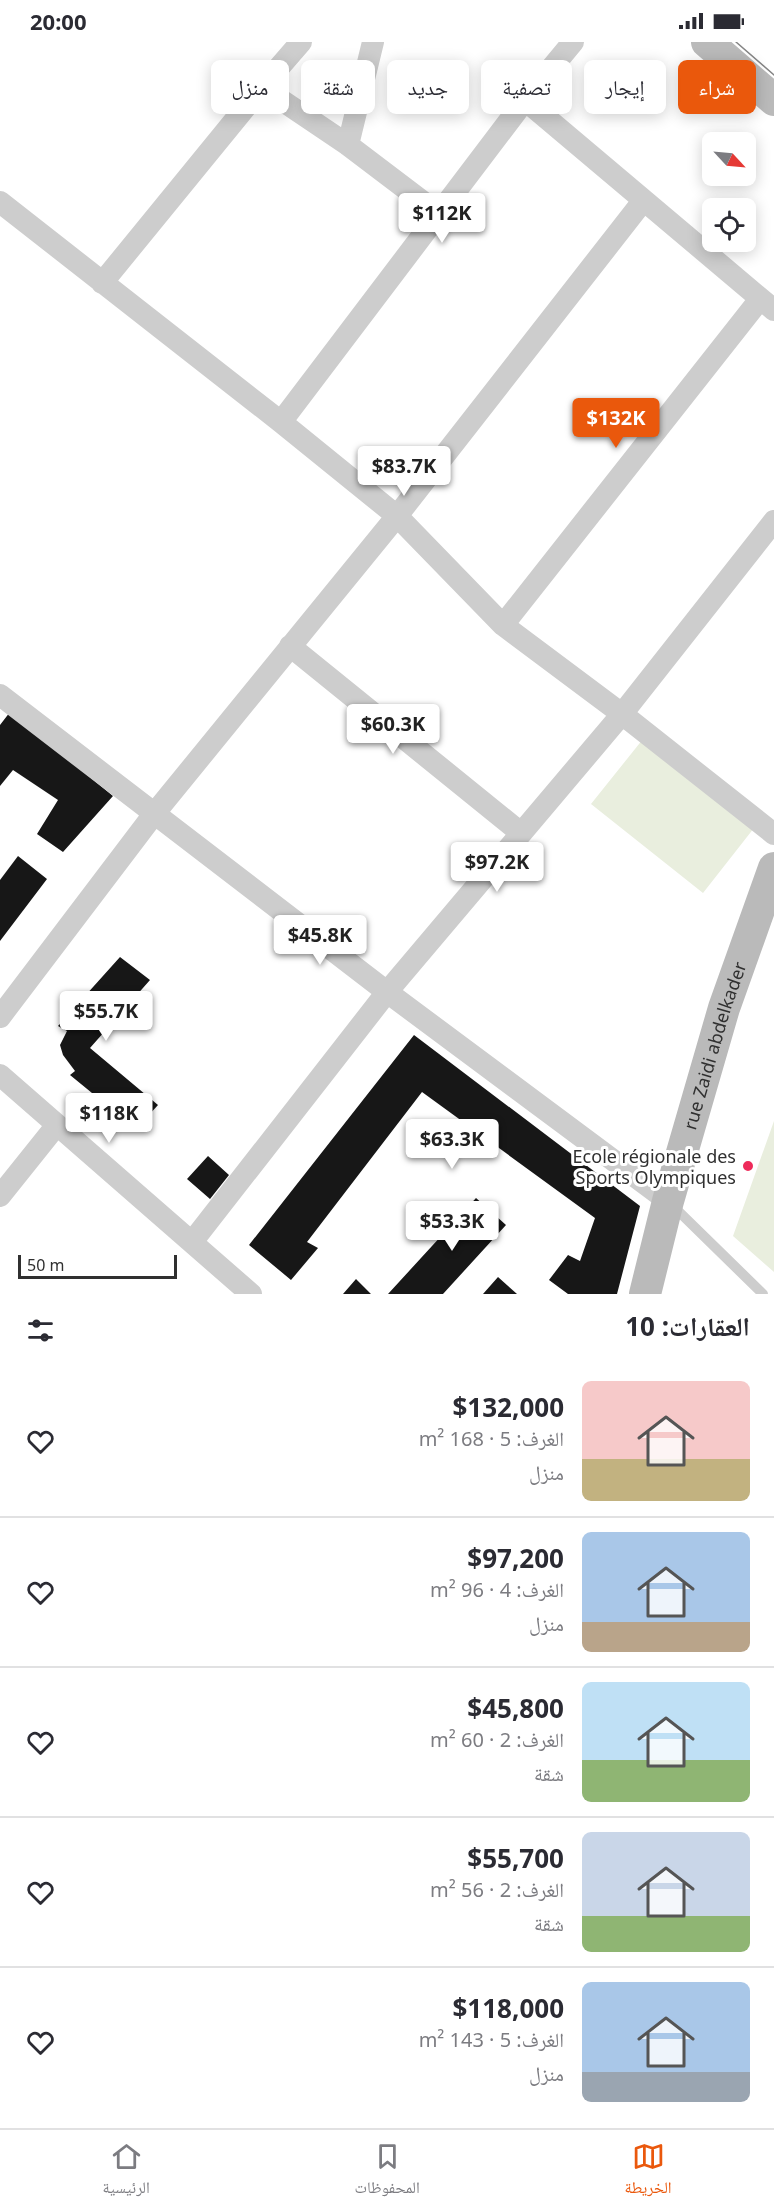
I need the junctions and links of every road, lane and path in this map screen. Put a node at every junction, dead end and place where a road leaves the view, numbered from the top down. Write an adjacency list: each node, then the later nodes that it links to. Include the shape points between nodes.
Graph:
1 (301, 42): 5 (street)
2 (373, 42): 12 (street)
3 (573, 42): 6 (street)
4 (707, 42): 7 (main road)
5 (285, 60)
6 (558, 60)
7 (774, 100)
8 (289, 105): 12 (street)
9 (240, 114): 16 (street)
10 (514, 114): 15 (street)
11 (541, 114): 13 (street)
12 (348, 145): 15 (street)
13 (643, 201): 17 (street); 19 (street)
14 (0, 202): 16 (street)
15 (439, 214): 18 (street)
16 (102, 284): 18 (street)
17 (767, 304): 21 (street)
18 (281, 422): 19 (street)
19 (397, 516): 21 (street); 22 (street)
20 (774, 521): 24 (street)
21 (504, 625): 24 (street)
22 (290, 646): 25 (street); 26 (street)
23 (0, 695): 25 (street)
24 (622, 714): 26 (street); 27 (street)
25 (154, 814): 29 (street); 30 (street)
26 (521, 833): 29 (street)
27 (774, 834)
28 (774, 868): 34 (main road, rue Zaidi abdelkader, via 724,1008)
29 (387, 992): 34 (street); 35 (street)
30 (0, 1017)
31 (0, 1075): 32 (street)
32 (56, 1126): 33 (street); 35 (street)
33 (0, 1196)
34 (668, 1201): 37 (main road, rue Zaidi abdelkader); 38 (lane)
35 (192, 1242): 36 (street)
36 (251, 1294)
37 (645, 1294)
38 (763, 1294)

